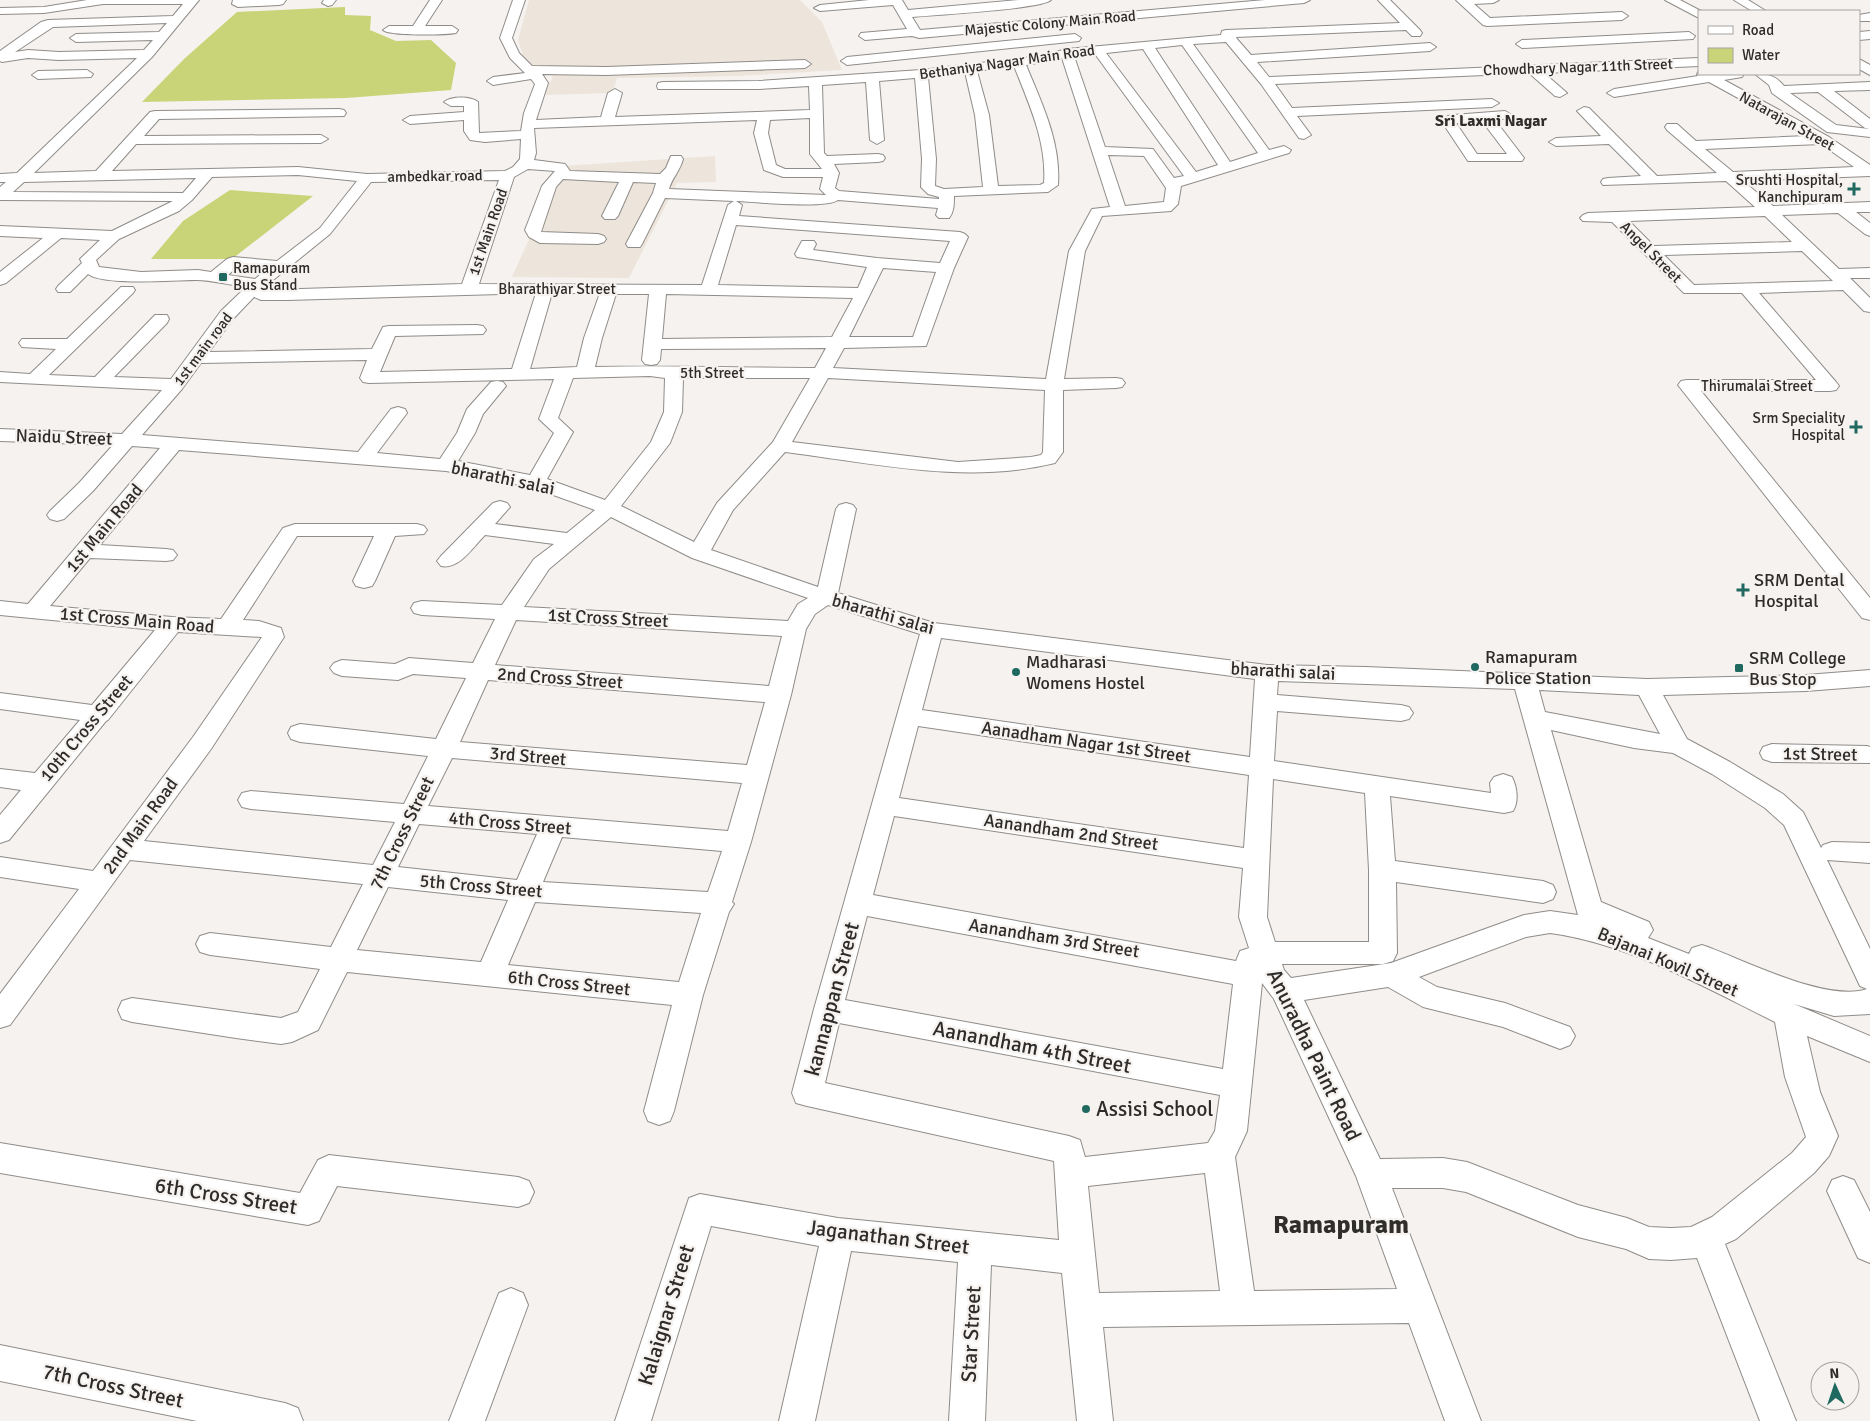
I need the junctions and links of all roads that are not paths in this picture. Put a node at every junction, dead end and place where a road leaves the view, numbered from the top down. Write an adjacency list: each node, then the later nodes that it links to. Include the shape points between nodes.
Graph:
1 (12, 0): 19 (street)
2 (192, 0): 19 (street, via 104,1 44,10); 22 (street)
3 (240, 0): 4 (street, via 238,4)
4 (280, 0)
5 (436, 0): 29 (street)
6 (519, 0): 59 (street, via 506,38 514,55)
7 (896, 0): 17 (street); 20 (street)
8 (1045, 0): 20 (street)
9 (1304, 0): 25 (street, Majestic Colony Main Road)
10 (1384, 0): 26 (street)
11 (1493, 0): 14 (street)
12 (1671, 0): 21 (street)
13 (1740, 0): 18 (street)
14 (1462, 1): 24 (street, via 1487,22)
15 (1610, 5): 24 (street, Natarajan Street)
16 (1090, 6): 25 (street)
17 (820, 8)
18 (1758, 10)
19 (0, 11)
20 (904, 14): 30 (street)
21 (1698, 14)
22 (176, 19): 31 (street); 47 (street, via 52,23)
23 (1217, 21): 33 (street)
24 (1628, 21): 37 (street, Natarajan Street)
25 (1102, 26): 30 (street, Majestic Colony Main Road); 42 (street)
26 (1409, 26): 33 (street, Bethaniya Nagar Main Road); 41 (street)
27 (389, 30): 29 (street)
28 (452, 30): 29 (street)
29 (416, 31)
30 (915, 32): 32 (street, Majestic Colony Main Road)
31 (162, 36): 36 (street); 44 (street)
32 (865, 36)
33 (1228, 36): 38 (street, Bethaniya Nagar Main Road); 48 (street)
34 (1689, 36): 37 (street)
35 (1089, 37): 49 (street)
36 (76, 38)
37 (1649, 38): 39 (street); 51 (street, Natarajan Street)
38 (1185, 41): 40 (street, Bethaniya Nagar Main Road); 102 (street)
39 (1522, 44)
40 (1147, 45): 42 (street, Bethaniya Nagar Main Road); 107 (street)
41 (1430, 47): 48 (street); 58 (street)
42 (1116, 48): 43 (street, Bethaniya Nagar Main Road)
43 (1098, 50): 45 (street, Bethaniya Nagar Main Road); 117 (street)
44 (148, 54): 46 (street); 118 (street)
45 (1067, 54): 50 (street, Bethaniya Nagar Main Road); 101 (street)
46 (59, 56): 47 (street, via 28,54); 60 (street, via 33,79)
47 (0, 58)
48 (1249, 59): 67 (street)
49 (847, 61)
50 (1019, 62): 55 (street, Bethaniya Nagar Main Road); 125 (street, via 1048,144 1051,186)
51 (1682, 62): 52 (street, Chowdhary Nagar 11th Street); 54 (street, Chowdhary Nagar 11th Street); 57 (street, Natarajan Street)
52 (1698, 62)
53 (806, 64): 59 (street)
54 (1596, 66): 56 (street, Chowdhary Nagar 11th Street); 62 (street, via 1618,89)
55 (970, 68): 61 (street, Bethaniya Nagar Main Road); 125 (street, via 982,115)
56 (1532, 69): 58 (street, Chowdhary Nagar 11th Street); 76 (street)
57 (1698, 71)
58 (1458, 72): 67 (street, Chowdhary Nagar 11th Street); 78 (street)
59 (533, 73): 66 (street); 90 (street, via 542,83)
60 (88, 74)
61 (921, 74): 65 (street, Bethaniya Nagar Main Road); 129 (street, via 929,159 928,187)
62 (1698, 75)
63 (1706, 75): 97 (street, Natarajan Street)
64 (1763, 75): 74 (street, via 1774,82 1779,88)
65 (872, 79): 68 (street, Bethaniya Nagar Main Road); 95 (street)
66 (493, 81)
67 (1266, 81): 80 (street)
68 (815, 82): 69 (street, Bethaniya Nagar Main Road); 81 (street)
69 (759, 85): 71 (street, Bethaniya Nagar Main Road); 83 (street)
70 (663, 86): 71 (street, Bethaniya Nagar Main Road)
71 (700, 86): 85 (street)
72 (1870, 86): 73 (street)
73 (1822, 88): 74 (street); 88 (street)
74 (1777, 90): 91 (street, via 1832,129)
75 (615, 93): 87 (street)
76 (1560, 93)
77 (451, 102): 82 (street, via 470,101)
78 (1492, 103): 80 (street); 84 (street, via 1505,114)
79 (1584, 111): 96 (street)
80 (1286, 112): 92 (street)
81 (818, 114): 83 (street); 105 (street, via 817,154)
82 (471, 115): 86 (street); 90 (street, via 471,131 475,137)
83 (761, 116): 85 (street); 111 (street, via 761,133 769,167 783,173)
84 (1485, 116): 84 (street, via 1517,158 1473,158 1448,122)
85 (696, 118): 87 (street)
86 (410, 120)
87 (607, 121): 90 (street)
88 (1870, 125)
89 (1672, 126): 99 (street)
90 (528, 129): 106 (street, via 530,150)
91 (1870, 133)
92 (1304, 135)
93 (321, 139): 94 (street); 94 (street, via 339,113 155,116); 108 (street)
94 (132, 140): 113 (street)
95 (877, 140)
96 (1613, 140): 98 (street); 120 (street)
97 (1824, 140): 99 (street); 109 (street, Natarajan Street)
98 (1556, 142)
99 (1692, 145): 115 (street)
100 (1284, 150): 102 (street)
101 (1100, 151): 123 (street, via 1148,152); 132 (street)
102 (1266, 155): 107 (street)
103 (878, 158): 105 (street)
104 (676, 159): 122 (street)
105 (824, 160): 111 (street)
106 (525, 164): 112 (street, ambedkar road); 114 (street, via 560,167 563,171)
107 (1226, 167): 117 (street)
108 (298, 171): 110 (street, ambedkar road); 119 (street, ambedkar road)
109 (1869, 171): 115 (street)
110 (208, 173): 113 (street, ambedkar road); 128 (street)
111 (832, 173): 126 (street, via 827,189)
112 (508, 175): 119 (street, ambedkar road); 159 (street, 1st Main Road)
113 (100, 176): 118 (street, ambedkar road)
114 (559, 176): 116 (street); 143 (street, via 550,186 534,234 540,238)
115 (1727, 176): 120 (street); 133 (street)
116 (628, 177): 122 (street); 134 (street)
117 (1192, 177): 123 (street, via 1174,183)
118 (20, 178): 124 (street, ambedkar road)
119 (367, 178): 150 (street, 1st main road, via 325,231)
120 (1652, 179): 121 (street)
121 (1608, 182)
122 (662, 186): 127 (street); 144 (street)
123 (1173, 187): 132 (street, via 1170,207)
124 (1, 190): 128 (street)
125 (991, 190): 129 (street, via 950,192)
126 (835, 195): 127 (street, via 820,200); 129 (street)
127 (738, 196): 137 (street)
128 (187, 198): 142 (street, via 174,208)
129 (947, 199): 141 (street)
130 (1870, 207): 131 (street)
131 (1841, 208): 133 (street); 139 (street)
132 (1119, 210): 186 (street, via 1097,212 1077,251)
133 (1769, 211): 135 (street); 146 (street)
134 (610, 216)
135 (1616, 217): 136 (street); 147 (street, Angel Street)
136 (1588, 218)
137 (730, 220): 141 (street); 160 (street)
138 (0, 231): 140 (street)
139 (1870, 231)
140 (57, 234): 142 (street); 155 (street)
141 (940, 235): 151 (street, via 960,237)
142 (114, 236): 149 (street, via 92,254)
143 (598, 238)
144 (634, 244)
145 (808, 244): 148 (street, via 803,254)
146 (1804, 246): 147 (street); 154 (street)
147 (1649, 251): 157 (street, Angel Street, via 1690,290)
148 (877, 263): 151 (street); 165 (street)
149 (89, 264): 153 (street, via 96,273); 158 (street)
150 (282, 266): 153 (street, via 233,262); 156 (street, 1st main road)
151 (946, 268): 169 (street, via 920,342)
152 (1870, 273): 154 (street)
153 (214, 278): 156 (street)
154 (1841, 279): 157 (street); 166 (street)
155 (0, 280)
156 (258, 284): 159 (street, Bharathiyar Street, via 261,295 303,296); 174 (street, 1st main road, via 227,315)
157 (1746, 288): 214 (street, Thirumalai Street, via 1830,386 1687,385)
158 (64, 289)
159 (469, 289): 162 (street, Bharathiyar Street)
160 (709, 289): 164 (street, Bharathiyar Street); 165 (street, Bharathiyar Street)
161 (127, 290): 171 (street)
162 (545, 290): 163 (street, Bharathiyar Street); 179 (street)
163 (609, 290): 164 (street, Bharathiyar Street); 177 (street)
164 (658, 290): 172 (street)
165 (864, 293): 169 (street)
166 (1870, 307)
167 (161, 319): 183 (street)
168 (477, 330): 173 (street, via 389,331)
169 (839, 342): 172 (street); 178 (street)
170 (28, 343): 171 (street)
171 (71, 344): 182 (street)
172 (653, 344): 175 (street)
173 (378, 354): 174 (street); 179 (street, 5th Street, via 369,378)
174 (195, 358): 185 (street, 1st main road)
175 (650, 370): 177 (street, 5th Street); 180 (street, 5th Street)
176 (566, 372): 177 (street, 5th Street); 179 (street, 5th Street); 195 (street, via 548,419 564,432)
177 (585, 372)
178 (821, 372): 180 (street, 5th Street); 186 (street, 5th Street); 192 (street)
179 (520, 373)
180 (674, 373): 197 (street, 7th Cross Street, via 673,412 660,443)
181 (0, 377): 182 (street)
182 (34, 380): 183 (street)
183 (100, 382): 185 (street)
184 (1116, 383): 186 (street, 5th Street)
185 (176, 385): 190 (street, 1st main road)
186 (1054, 385): 192 (street, via 1053,452 1048,459 1031,463 958,468)
187 (497, 386): 194 (street, via 474,413)
188 (398, 413): 193 (street)
189 (0, 435): 190 (street, Naidu Street)
190 (127, 440): 191 (street, bharathi salai); 199 (street, 1st main road)
191 (174, 444): 193 (street, bharathi salai); 204 (street, 1st Main Road)
192 (780, 446): 205 (street, via 724,507)
193 (363, 458): 194 (street, bharathi salai)
194 (446, 465): 195 (street, bharathi salai)
195 (536, 482): 197 (street, bharathi salai)
196 (500, 507): 200 (street)
197 (609, 508): 203 (street, 7th Cross Street); 205 (street, bharathi salai)
198 (846, 509): 209 (street)
199 (58, 515)
200 (480, 528): 203 (street); 207 (street)
201 (388, 530): 202 (street); 208 (street); 216 (street, via 290,532)
202 (417, 530)
203 (572, 540): 213 (street, 7th Cross Street, via 541,564)
204 (85, 551): 206 (street); 212 (street, 1st Main Road)
205 (699, 553): 209 (street, bharathi salai)
206 (166, 555)
207 (448, 561)
208 (364, 581)
209 (826, 597): 217 (street, via 806,609); 218 (street, bharathi salai)
210 (0, 608): 212 (street, 1st Cross Main Road)
211 (422, 608): 213 (street, 1st Cross Street)
212 (34, 611): 215 (street, 1st Cross Main Road)
213 (509, 612): 217 (street, 1st Cross Street); 221 (street, 7th Cross Street)
214 (1870, 613)
215 (172, 624): 216 (street, 1st Cross Main Road); 230 (street, 10th Cross Street)
216 (227, 626): 219 (street, 1st Cross Main Road, via 259,628)
217 (795, 629): 226 (street)
218 (932, 630): 222 (street, bharathi salai); 231 (street, kannappan Street)
219 (273, 633): 250 (street, 2nd Main Road, via 202,742)
220 (342, 668): 221 (street, 2nd Cross Street, via 398,672 409,666)
221 (479, 672): 226 (street, 2nd Cross Street); 235 (street, 7th Cross Street)
222 (1267, 673): 224 (street, bharathi salai); 228 (street)
223 (1870, 678): 225 (street, bharathi salai, via 1806,684)
224 (1525, 682): 225 (street, bharathi salai); 232 (street)
225 (1647, 686): 234 (street)
226 (779, 695): 239 (street)
227 (0, 701): 230 (street)
228 (1265, 702): 229 (street); 238 (street)
229 (1401, 713)
230 (100, 714): 241 (street, 10th Cross Street)
231 (909, 716): 238 (street, Aanadham Nagar 1st Street); 245 (street, kannappan Street)
232 (1537, 719): 234 (street); 270 (street, via 1589,909 1798,993 1834,1004)
233 (300, 733): 235 (street, 3rd Street)
234 (1678, 745): 267 (street, via 1774,801 1794,819)
235 (444, 749): 239 (street, 3rd Street); 246 (street, 7th Cross Street)
236 (1772, 753): 237 (street, 1st Street)
237 (1869, 757)
238 (1262, 768): 243 (street, Aanadham Nagar 1st Street); 253 (street)
239 (756, 775): 249 (street)
240 (0, 778): 241 (street)
241 (40, 783): 248 (street, 10th Cross Street)
242 (1503, 783): 243 (street, Aanadham Nagar 1st Street, via 1504,804)
243 (1377, 785): 255 (street)
244 (251, 800): 246 (street, 4th Cross Street)
245 (885, 805): 253 (street, Aanandham 2nd Street); 260 (street, kannappan Street)
246 (411, 815): 247 (street, 4th Cross Street); 256 (street, 7th Cross Street)
247 (553, 827): 249 (street, 4th Cross Street); 258 (street)
248 (0, 833)
249 (738, 842): 261 (street)
250 (123, 849): 256 (street, 5th Cross Street); 257 (street, 2nd Main Road)
251 (1832, 852): 252 (street)
252 (1870, 853)
253 (1257, 860): 264 (street, via 1254,917)
254 (0, 867): 257 (street)
255 (1382, 870): 259 (street); 264 (street, Aanandham 3rd Street, via 1383,953)
256 (380, 877): 258 (street, 5th Cross Street); 263 (street, 7th Cross Street)
257 (99, 882): 271 (street, 2nd Main Road)
258 (524, 891): 261 (street, 5th Cross Street); 265 (street)
259 (1543, 892)
260 (858, 903): 264 (street, Aanandham 3rd Street, via 978,927 1148,954); 272 (street, kannappan Street)
261 (720, 904): 269 (street)
262 (210, 944): 263 (street, 6th Cross Street)
263 (339, 960): 265 (street, 6th Cross Street); 273 (street, 7th Cross Street, via 308,1021 282,1032)
264 (1257, 964): 268 (street, Anuradha Paint Road); 277 (street)
265 (490, 975): 269 (street, 6th Cross Street)
266 (1392, 975): 268 (street, Bajanai Kovil Street); 274 (street, Bajanai Kovil Street, via 1524,926 1550,922 1613,936 1690,967); 275 (street, via 1433,998 1505,1016)
267 (1870, 978)
268 (1285, 991): 282 (street, Anuradha Paint Road)
269 (689, 995): 278 (street)
270 (1870, 1000)
271 (2, 1009)
272 (828, 1009): 277 (street, Aanandham 4th Street); 281 (street, kannappan Street, via 807,1093 1069,1150)
273 (132, 1010)
274 (1789, 1015): 276 (street, Bajanai Kovil Street); 287 (street, via 1796,1066 1809,1110 1822,1136 1803,1163 1724,1228)
275 (1560, 1036)
276 (1870, 1049)
277 (1236, 1086): 279 (street, via 1231,1131)
278 (659, 1111)
279 (1219, 1155): 281 (street); 293 (street)
280 (0, 1158): 284 (street, 6th Cross Street, via 308,1210 328,1170)
281 (1071, 1173): 290 (street, kannappan Street)
282 (1371, 1174): 287 (street, via 1444,1173 1467,1177 1578,1220 1649,1243 1696,1242); 292 (street, Anuradha Paint Road)
283 (1843, 1191): 288 (street)
284 (518, 1192)
285 (700, 1209): 286 (street, Jaganathan Street); 298 (street, Kalaignar Street)
286 (838, 1234): 289 (street, Jaganathan Street); 299 (street)
287 (1705, 1236): 303 (street)
288 (1870, 1247)
289 (975, 1248): 290 (street, Jaganathan Street); 300 (street, Star Street)
290 (1076, 1258): 294 (street, kannappan Street)
291 (511, 1305): 297 (street)
292 (1420, 1306): 293 (street); 302 (street, Anuradha Paint Road)
293 (1239, 1308): 294 (street)
294 (1084, 1310): 301 (street, kannappan Street)
295 (0, 1363): 296 (street, 7th Cross Street)
296 (285, 1421)
297 (467, 1421)
298 (633, 1421)
299 (797, 1421)
300 (967, 1421)
301 (1095, 1421)
302 (1463, 1421)
303 (1778, 1421)

